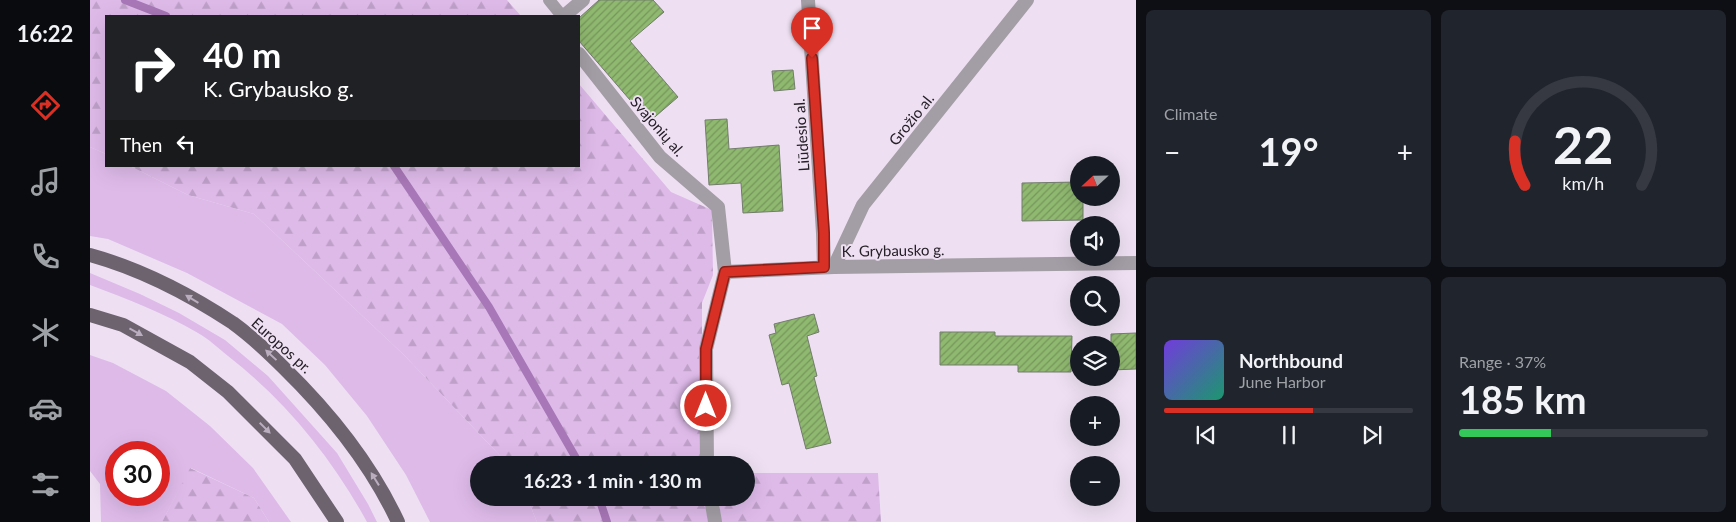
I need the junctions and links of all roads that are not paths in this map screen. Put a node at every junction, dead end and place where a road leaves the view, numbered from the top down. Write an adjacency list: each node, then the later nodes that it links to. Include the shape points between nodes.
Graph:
1 (549, 0): 5 (lane)
2 (583, 0): 6 (street)
3 (808, 0): 10 (street, Liūdesio al.)
4 (1027, 0): 10 (street, Grožio al., via 863,205)
5 (562, 15)
6 (564, 15)
7 (580, 55): 11 (street, Svajonių al., via 660,157 718,207)
8 (90, 255): 16 (main road, Europos pr., one-way to 8, via 359,455 314,397 269,353 234,324 166,284)
9 (1136, 263): 10 (street, K. Grybausko g.)
10 (829, 267): 11 (street, K. Grybausko g.)
11 (725, 272): 13 (street, via 706,349)
12 (90, 315): 15 (main road, one-way to 15, via 123,325 190,362 228,392 295,459)
13 (707, 456)
14 (712, 506): 17 (street)
15 (338, 522)
16 (398, 522)
17 (715, 522)

